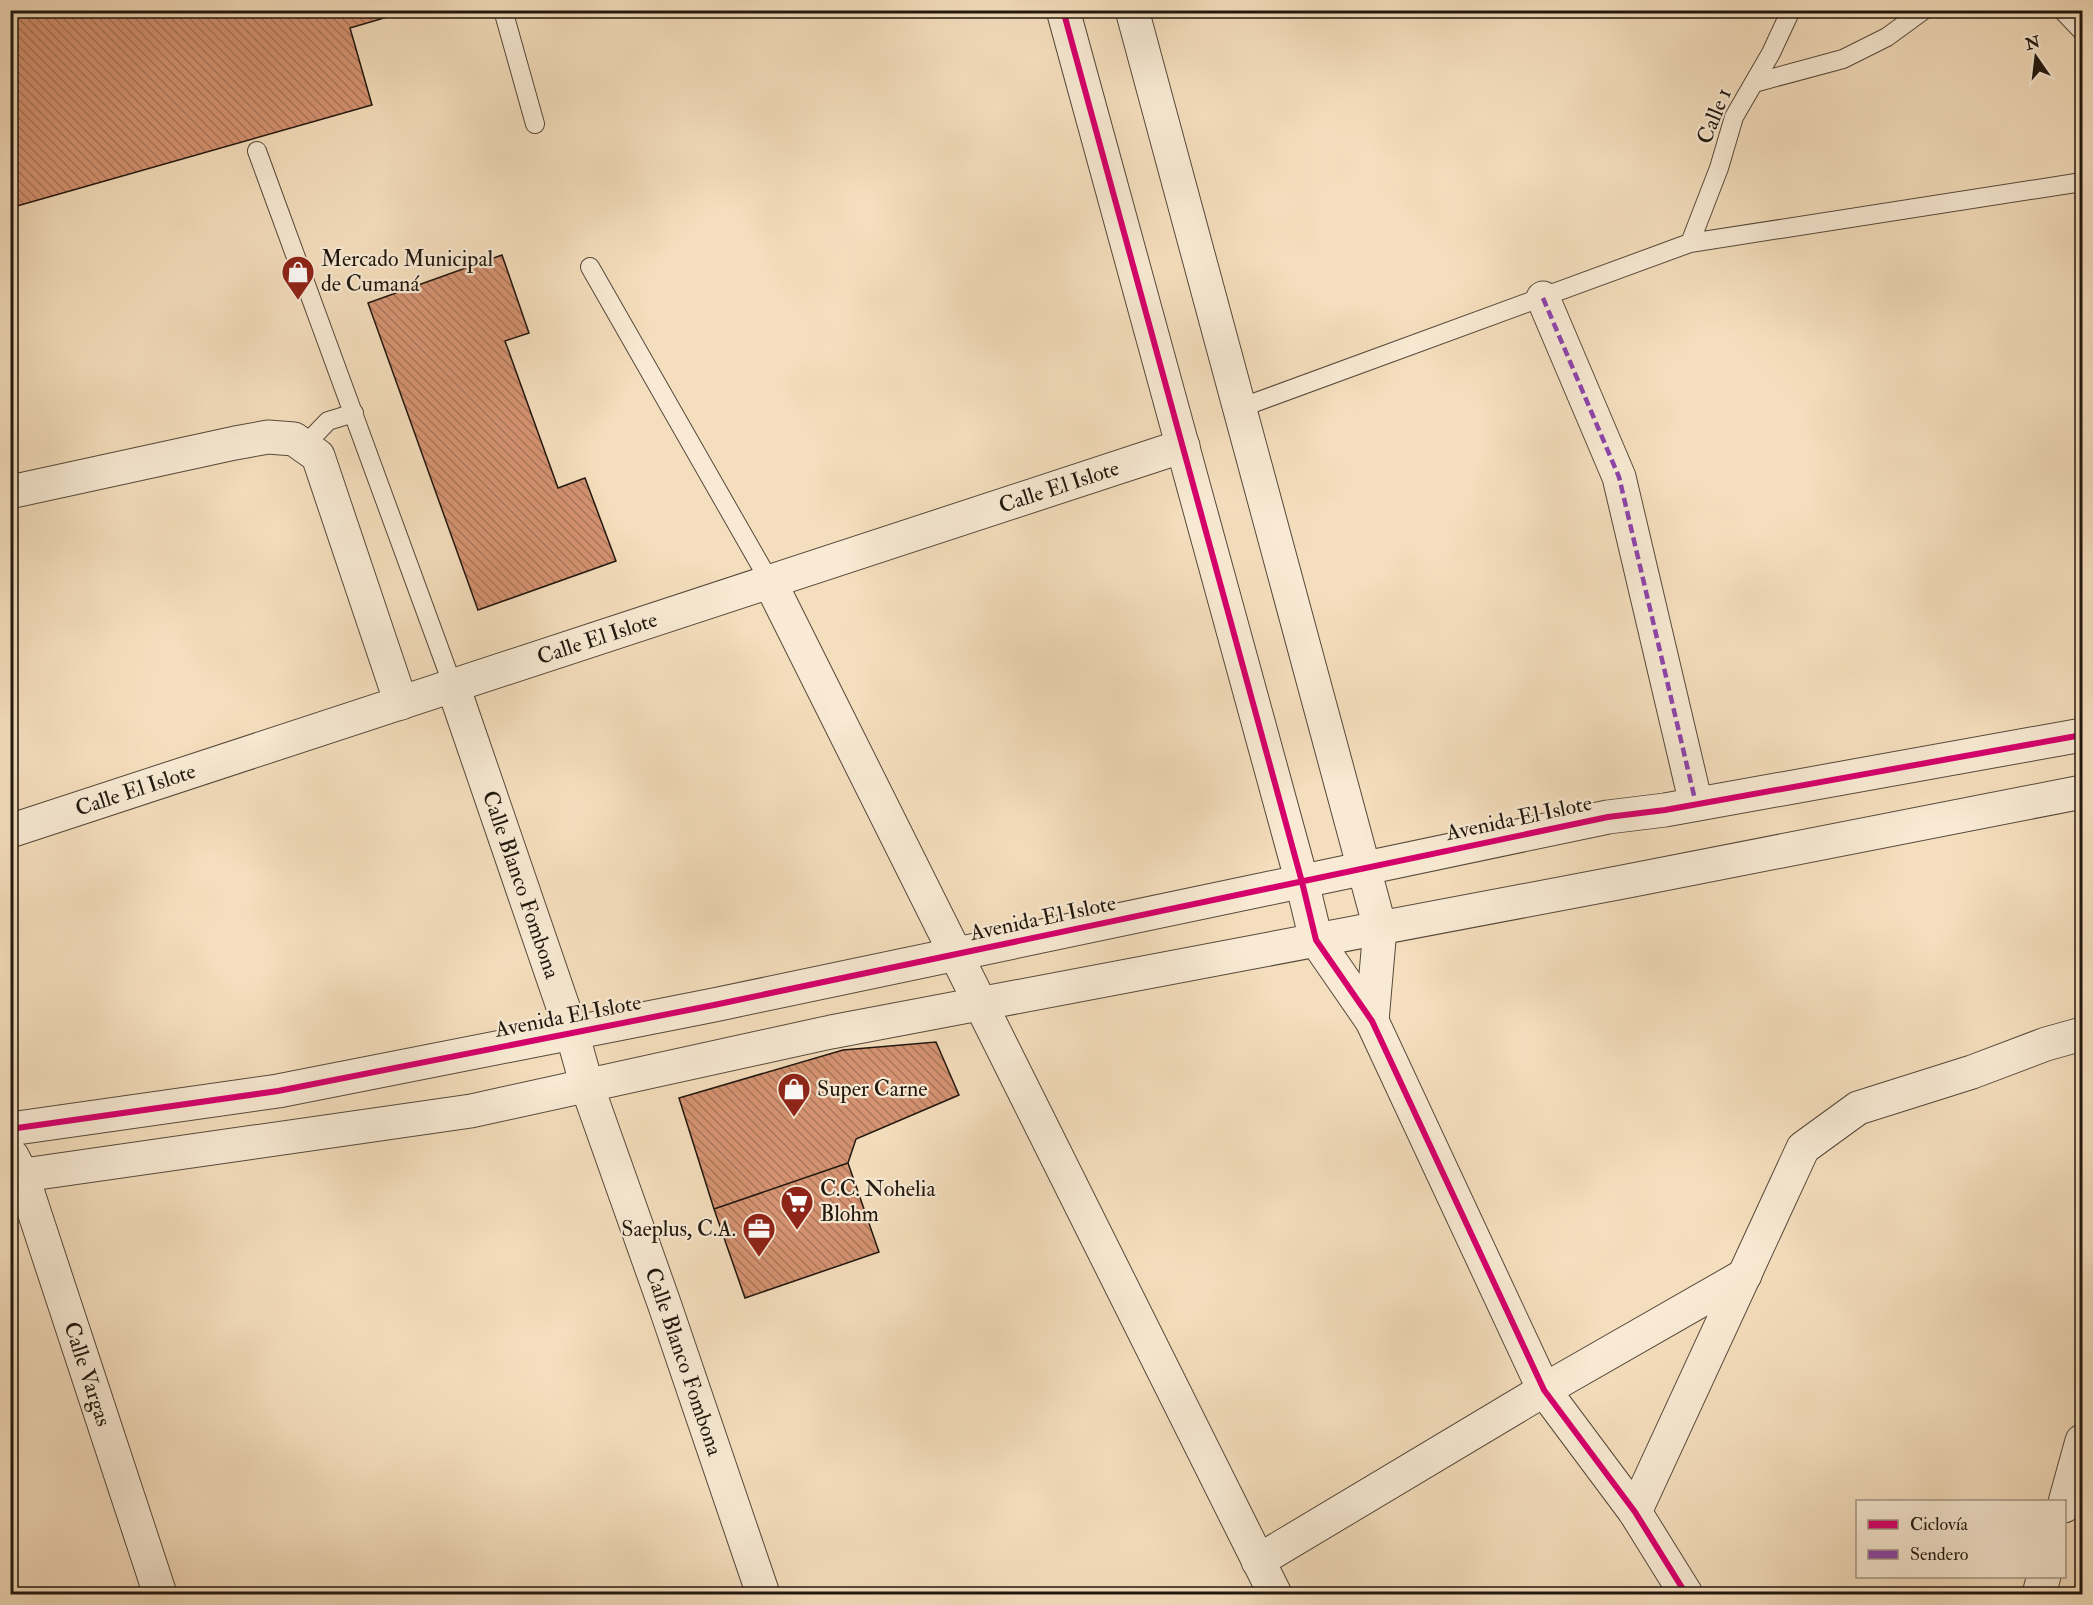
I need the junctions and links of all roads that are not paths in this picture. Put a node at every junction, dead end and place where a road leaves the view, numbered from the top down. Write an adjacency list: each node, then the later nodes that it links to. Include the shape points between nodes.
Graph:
1 (503, 10): 9 (lane)
2 (1063, 10): 18 (street)
3 (1132, 10): 15 (street)
4 (1791, 10): 8 (lane, Calle 1)
5 (1924, 10): 8 (lane, via 1887,37 1843,59)
6 (2062, 10): 7 (lane)
7 (2082, 31)
8 (1754, 83): 12 (lane, Calle 1, via 1734,117)
9 (536, 124)
10 (257, 151): 16 (lane)
11 (2082, 182): 12 (lane)
12 (1690, 243): 14 (lane)
13 (590, 267): 20 (lane)
14 (1543, 298): 15 (lane); 25 (street, via 1619,477)
15 (1240, 408): 27 (street)
16 (354, 413): 17 (lane, via 328,421); 21 (lane)
17 (304, 446): 19 (street, via 294,439 268,436); 22 (street, via 318,456)
18 (1183, 446): 20 (street, Calle El Islote); 28 (street)
19 (10, 492)
20 (770, 582): 21 (street, Calle El Islote); 31 (street)
21 (453, 686): 22 (street, Calle El Islote); 34 (street, Calle Blanco Fombona)
22 (401, 703): 26 (street, Calle El Islote)
23 (2082, 735): 25 (street, Avenida El Islote)
24 (2082, 792): 29 (street)
25 (1696, 804): 27 (street, Avenida El Islote, via 1608,817)
26 (10, 831)
27 (1365, 869): 28 (street, Avenida El Islote); 29 (street)
28 (1302, 882): 30 (street); 31 (street, Avenida El Islote)
29 (1380, 928): 30 (street); 33 (street)
30 (1316, 940): 32 (street); 33 (street)
31 (955, 955): 32 (street); 34 (street, Avenida El Islote)
32 (979, 1004): 36 (street); 44 (street)
33 (1372, 1021): 40 (street)
34 (572, 1033): 36 (street, Calle Blanco Fombona); 37 (street, Avenida El Islote, via 278,1090)
35 (2082, 1034): 39 (street, via 1858,1108 1803,1148)
36 (587, 1086): 38 (street, via 471,1111); 47 (street, Calle Blanco Fombona)
37 (10, 1129)
38 (14, 1169): 46 (street, Calle Vargas)
39 (1745, 1275): 40 (street); 43 (street)
40 (1544, 1390): 43 (street); 44 (street)
41 (2082, 1441): 42 (street)
42 (2066, 1500)
43 (1635, 1512): 49 (street)
44 (1257, 1561): 48 (street)
45 (2043, 1578): 50 (street)
46 (160, 1594)
47 (763, 1594)
48 (1275, 1594)
49 (1686, 1594)
50 (2039, 1594)

